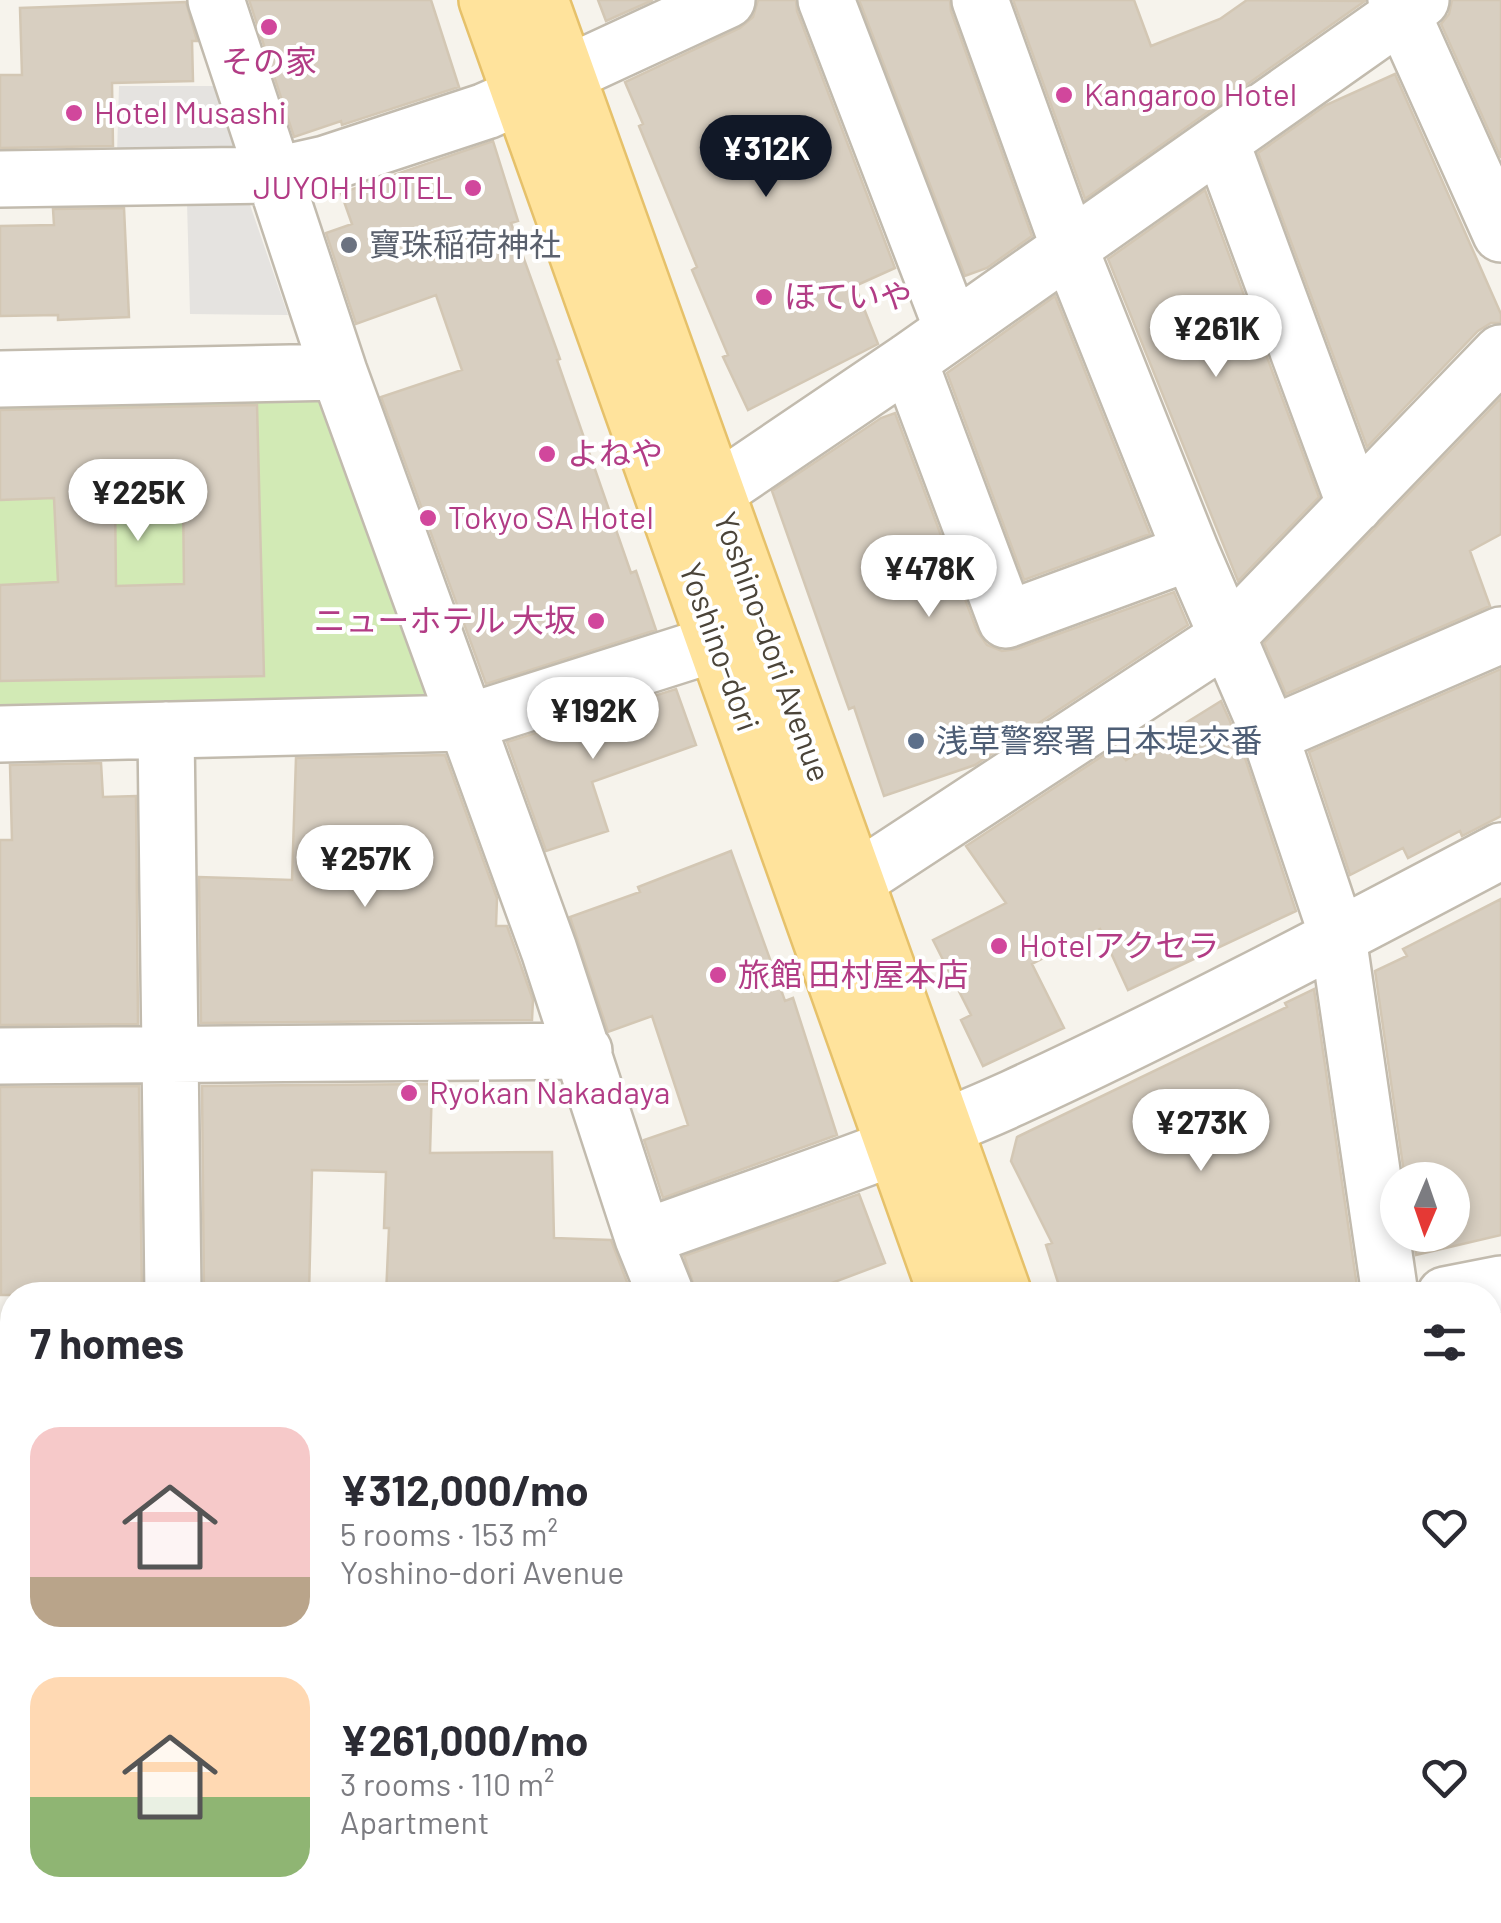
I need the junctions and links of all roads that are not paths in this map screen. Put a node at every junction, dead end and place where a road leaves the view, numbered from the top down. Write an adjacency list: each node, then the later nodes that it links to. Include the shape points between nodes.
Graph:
1 (216, 0): 10 (street)
2 (487, 0): 8 (main road, Yoshino-dori)
3 (540, 0): 8 (main road, Yoshino-dori Avenue)
4 (727, 0): 8 (street)
5 (826, 0): 14 (street)
6 (980, 0): 13 (street)
7 (1406, 4): 9 (street); 12 (street)
8 (544, 84): 10 (street, via 486,111); 19 (main road, Yoshino-dori Avenue); 24 (main road, Yoshino-dori)
9 (1221, 142): 13 (street); 20 (street)
10 (276, 175): 11 (street); 17 (street)
11 (0, 179)
12 (1501, 234)
13 (1069, 248): 14 (street); 21 (street)
14 (952, 328): 16 (street)
15 (1501, 353): 20 (street)
16 (909, 361): 19 (street); 21 (street, via 1006,620)
17 (340, 372): 18 (street); 25 (street)
18 (0, 379)
19 (716, 491): 30 (main road, Yoshino-dori Avenue)
20 (1355, 505): 23 (street)
21 (1192, 552): 23 (street)
22 (1501, 635): 28 (street)
23 (1227, 637): 28 (street); 30 (street)
24 (718, 643): 25 (street); 35 (main road, Yoshino-dori, via 818,984)
25 (465, 723): 26 (street); 32 (street)
26 (166, 730): 27 (street); 33 (street)
27 (0, 734)
28 (1270, 735): 31 (street)
29 (1501, 851): 31 (street)
30 (855, 880): 35 (main road, Yoshino-dori Avenue)
31 (1338, 937): 35 (street); 41 (street)
32 (584, 1051): 33 (street); 36 (street)
33 (170, 1054): 34 (street); 37 (street)
34 (0, 1056)
35 (920, 1137): 36 (street); 39 (main road, Yoshino-dori); 40 (main road, Yoshino-dori Avenue)
36 (643, 1238): 38 (street)
37 (173, 1282)
38 (661, 1282)
39 (946, 1282)
40 (997, 1282)
41 (1388, 1282)

